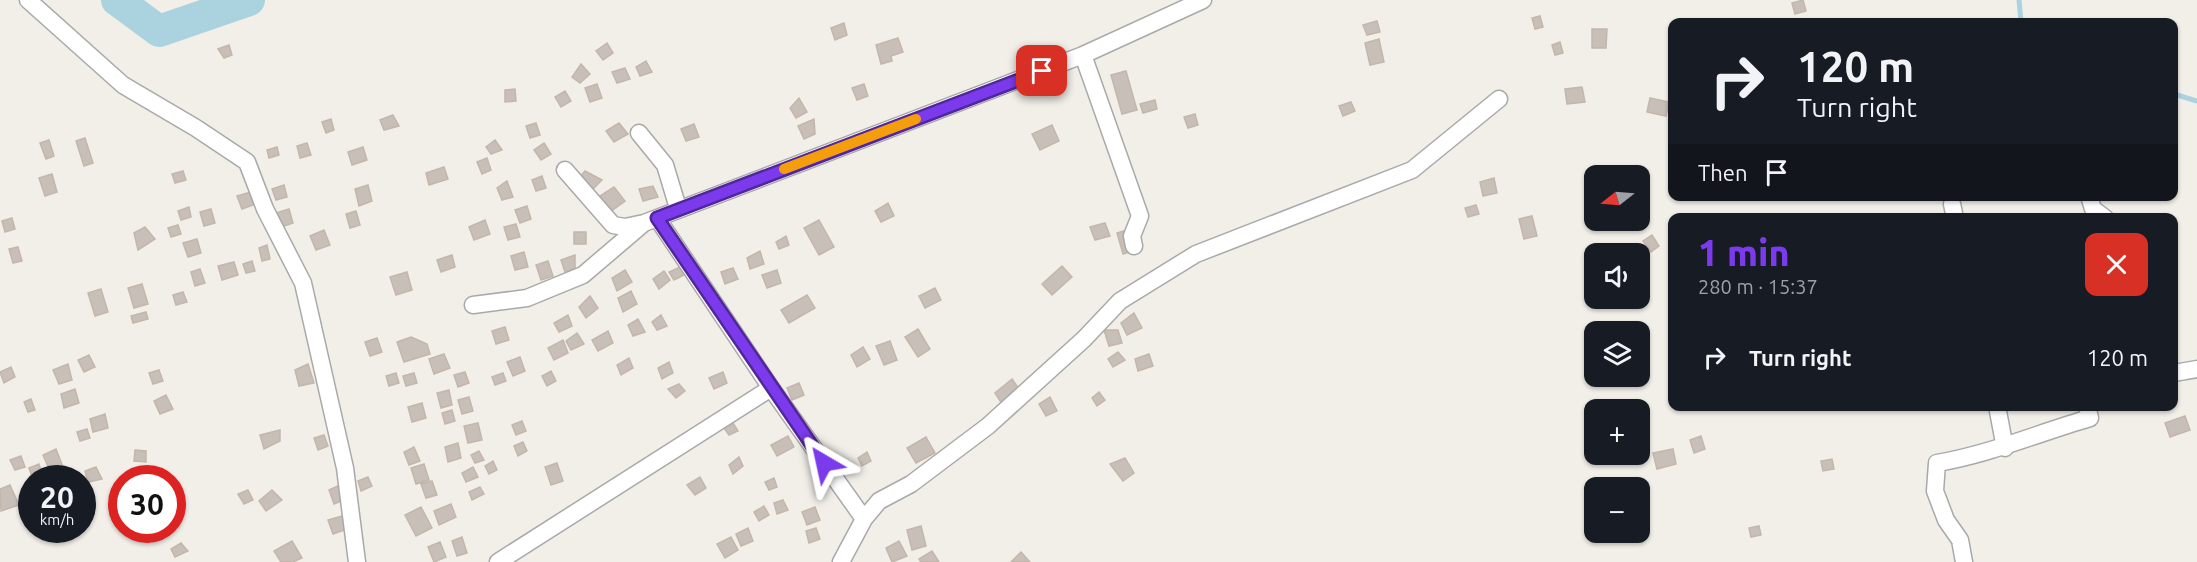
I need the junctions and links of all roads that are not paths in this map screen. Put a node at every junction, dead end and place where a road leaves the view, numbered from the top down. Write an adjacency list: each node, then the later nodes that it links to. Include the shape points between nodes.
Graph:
1 (28, 0): 20 (street, via 123,85 247,162 265,209 303,283 345,468)
2 (1203, 0): 3 (street)
3 (1083, 55): 8 (street); 11 (street, via 1140,216 1132,236)
4 (1499, 99): 19 (street, via 1412,170 1196,254 1120,301 988,426 911,484 879,501)
5 (639, 133): 8 (street, via 665,165)
6 (565, 170): 10 (street, via 613,225 625,227)
7 (2091, 201): 9 (street)
8 (678, 208): 10 (street)
9 (2098, 213)
10 (650, 220): 12 (street, via 583,275 527,298); 15 (street)
11 (1134, 246)
12 (473, 305)
13 (2197, 369): 14 (street)
14 (2178, 372)
15 (771, 388): 19 (street); 21 (street)
16 (1998, 411): 18 (street)
17 (2088, 411): 18 (street, via 2090,418)
18 (2005, 448): 23 (street, via 1937,463 1935,491 1960,540)
19 (864, 519): 22 (street)
20 (357, 562)
21 (498, 562)
22 (841, 562)
23 (1964, 562)

